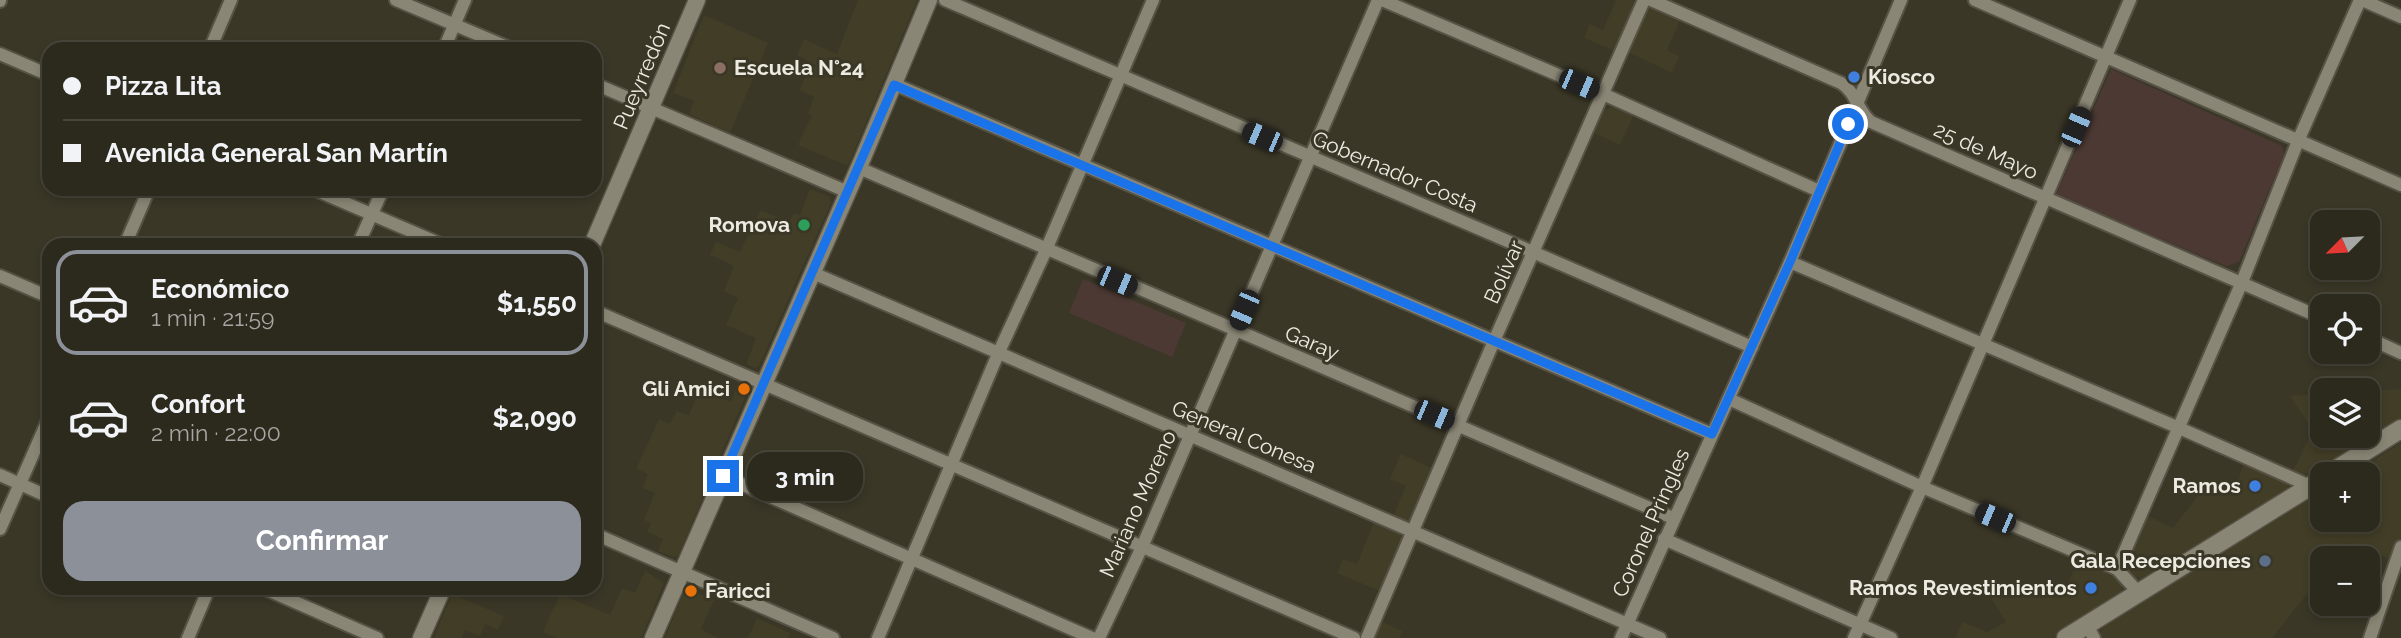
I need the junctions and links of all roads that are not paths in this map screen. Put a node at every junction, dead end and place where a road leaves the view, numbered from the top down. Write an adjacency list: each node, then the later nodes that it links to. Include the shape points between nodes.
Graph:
1 (231, 0): 17 (street)
2 (396, 0): 16 (street)
3 (465, 0): 16 (street)
4 (697, 0): 28 (street, Pueyrredón)
5 (929, 0): 24 (street)
6 (945, 0): 23 (street, Gobernador Costa)
7 (1153, 0): 23 (street)
8 (1380, 0): 26 (street); 30 (street, Mariano Moreno)
9 (1644, 0): 26 (street, Bolívar)
10 (1650, 0): 27 (street, 25 de Mayo, via 1842,83)
11 (1901, 0): 27 (street, Coronel Pringles)
12 (1975, 0): 21 (street)
13 (2130, 0): 21 (street)
14 (2361, 0): 15 (street); 29 (street)
15 (2401, 17)
16 (455, 25): 18 (street); 19 (street)
17 (213, 42)
18 (447, 42)
19 (495, 42)
20 (0, 54): 22 (street)
21 (2106, 56): 29 (street); 39 (street)
22 (42, 72)
23 (1120, 76): 30 (street, Gobernador Costa); 31 (street)
24 (894, 85): 31 (street); 32 (street)
25 (602, 87): 28 (street)
26 (1603, 94): 34 (street); 47 (street, Bolívar)
27 (1857, 102): 34 (street, Coronel Pringles); 39 (street, 25 de Mayo, via 1871,122)
28 (651, 107): 35 (street); 44 (street, Pueyrredón)
29 (2298, 141): 33 (street); 51 (street)
30 (1310, 158): 45 (street, Mariano Moreno); 47 (street, Gobernador Costa)
31 (1083, 165): 45 (street); 46 (street)
32 (859, 169): 35 (street); 46 (street, Garay)
33 (2401, 185)
34 (1819, 191): 48 (street, Coronel Pringles)
35 (848, 192): 49 (street)
36 (146, 196): 41 (street)
37 (330, 196): 40 (street)
38 (380, 196): 40 (street)
39 (2046, 198): 51 (street, 25 de Mayo); 58 (street)
40 (372, 214): 42 (street); 43 (street)
41 (128, 238)
42 (361, 238)
43 (427, 238)
44 (595, 238)
45 (1271, 247): 55 (street, Mariano Moreno); 56 (street)
46 (1046, 250): 55 (street, Garay); 61 (street)
47 (1535, 251): 56 (street, Bolívar); 59 (street, Gobernador Costa)
48 (1790, 262): 58 (street); 59 (street, Coronel Pringles)
49 (813, 273): 61 (street, General Conesa); 62 (street)
50 (0, 276): 52 (street)
51 (2242, 282): 53 (street, 25 de Mayo); 65 (street)
52 (42, 295)
53 (2310, 313)
54 (602, 314): 62 (street)
55 (1235, 331): 64 (street, Garay); 69 (street, Mariano Moreno)
56 (1494, 341): 64 (street, Bolívar); 68 (street)
57 (2380, 343): 60 (street)
58 (1983, 345): 65 (street); 77 (street)
59 (1752, 347): 63 (street, Coronel Pringles)
60 (2401, 353)
61 (998, 354): 69 (street, General Conesa); 71 (street)
62 (764, 383): 71 (street); 73 (street)
63 (1728, 399): 68 (street, Coronel Pringles); 77 (street)
64 (1459, 425): 79 (street, Garay); 81 (street, Bolívar)
65 (2177, 427): 74 (street); 88 (street)
66 (2401, 429): 70 (main road)
67 (42, 434): 75 (street)
68 (1712, 434): 79 (street, Coronel Pringles)
69 (1189, 435): 81 (street, General Conesa); 84 (street, Mariano Moreno)
70 (2348, 462)
71 (953, 464): 84 (street); 86 (street)
72 (0, 475): 75 (street)
73 (723, 476): 86 (street); 89 (street)
74 (2310, 480)
75 (20, 484): 78 (street); 80 (street)
76 (2310, 486): 90 (main road)
77 (1922, 487): 88 (street); 95 (street)
78 (42, 494)
79 (1673, 518): 83 (street, Coronel Pringles)
80 (0, 529)
81 (1414, 531): 94 (street, General Conesa); 106 (street, Bolívar)
82 (602, 537): 89 (street)
83 (1664, 539): 94 (street, Coronel Pringles); 95 (street)
84 (1142, 547): 104 (street, Mariano Moreno); 105 (street)
85 (2401, 547): 87 (street)
86 (912, 559): 102 (street); 103 (street)
87 (2399, 561): 112 (street)
88 (2116, 569): 90 (street)
89 (681, 571): 100 (street); 101 (street)
90 (2139, 593): 96 (main road)
91 (206, 595): 97 (street)
92 (279, 595): 98 (street)
93 (440, 595): 99 (street)
94 (1627, 624): 107 (street, Coronel Pringles); 108 (street, General Conesa)
95 (1860, 624): 109 (street); 110 (street)
96 (2091, 631): 111 (main road)
97 (188, 638)
98 (377, 638)
99 (421, 638)
100 (653, 638)
101 (833, 638)
102 (878, 638)
103 (1092, 638)
104 (1099, 638)
105 (1354, 638)
106 (1367, 638)
107 (1621, 638)
108 (1660, 638)
109 (1854, 638)
110 (1891, 638)
111 (2066, 638)
112 (2370, 638)

